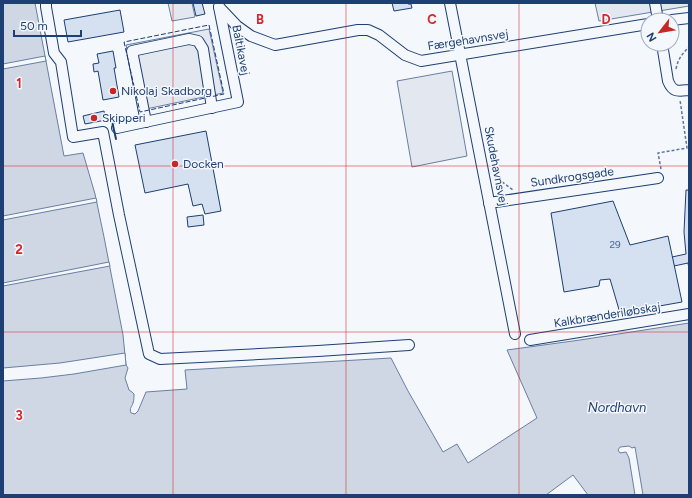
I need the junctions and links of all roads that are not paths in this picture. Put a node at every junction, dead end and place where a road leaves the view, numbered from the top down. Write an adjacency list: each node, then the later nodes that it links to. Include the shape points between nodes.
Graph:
1 (46, 3): 16 (street, via 54,53 61,62 73,137 103,132 149,354 160,359)
2 (450, 3): 6 (street, Skudehavnsvej)
3 (218, 5): 6 (street, Færgehavnsvej, via 236,26 251,36 276,45 368,30 379,35 405,55 421,61); 8 (street, Baltikavej, via 238,102)
4 (640, 25): 6 (street, Færgehavnsvej)
5 (663, 52): 7 (street, via 668,81 673,89 678,92)
6 (460, 55): 12 (street, Skudehavnsvej)
7 (689, 90)
8 (212, 108): 9 (street); 9 (street, via 202,49 198,41 189,39 132,51)
9 (146, 122): 10 (street)
10 (117, 128)
11 (658, 178): 12 (street, Sundkrogsgade)
12 (490, 203): 14 (street, Skudehavnsvej)
13 (689, 314): 15 (street, Kalkbrænderiløbskaj)
14 (515, 334)
15 (530, 340)
16 (409, 345)

